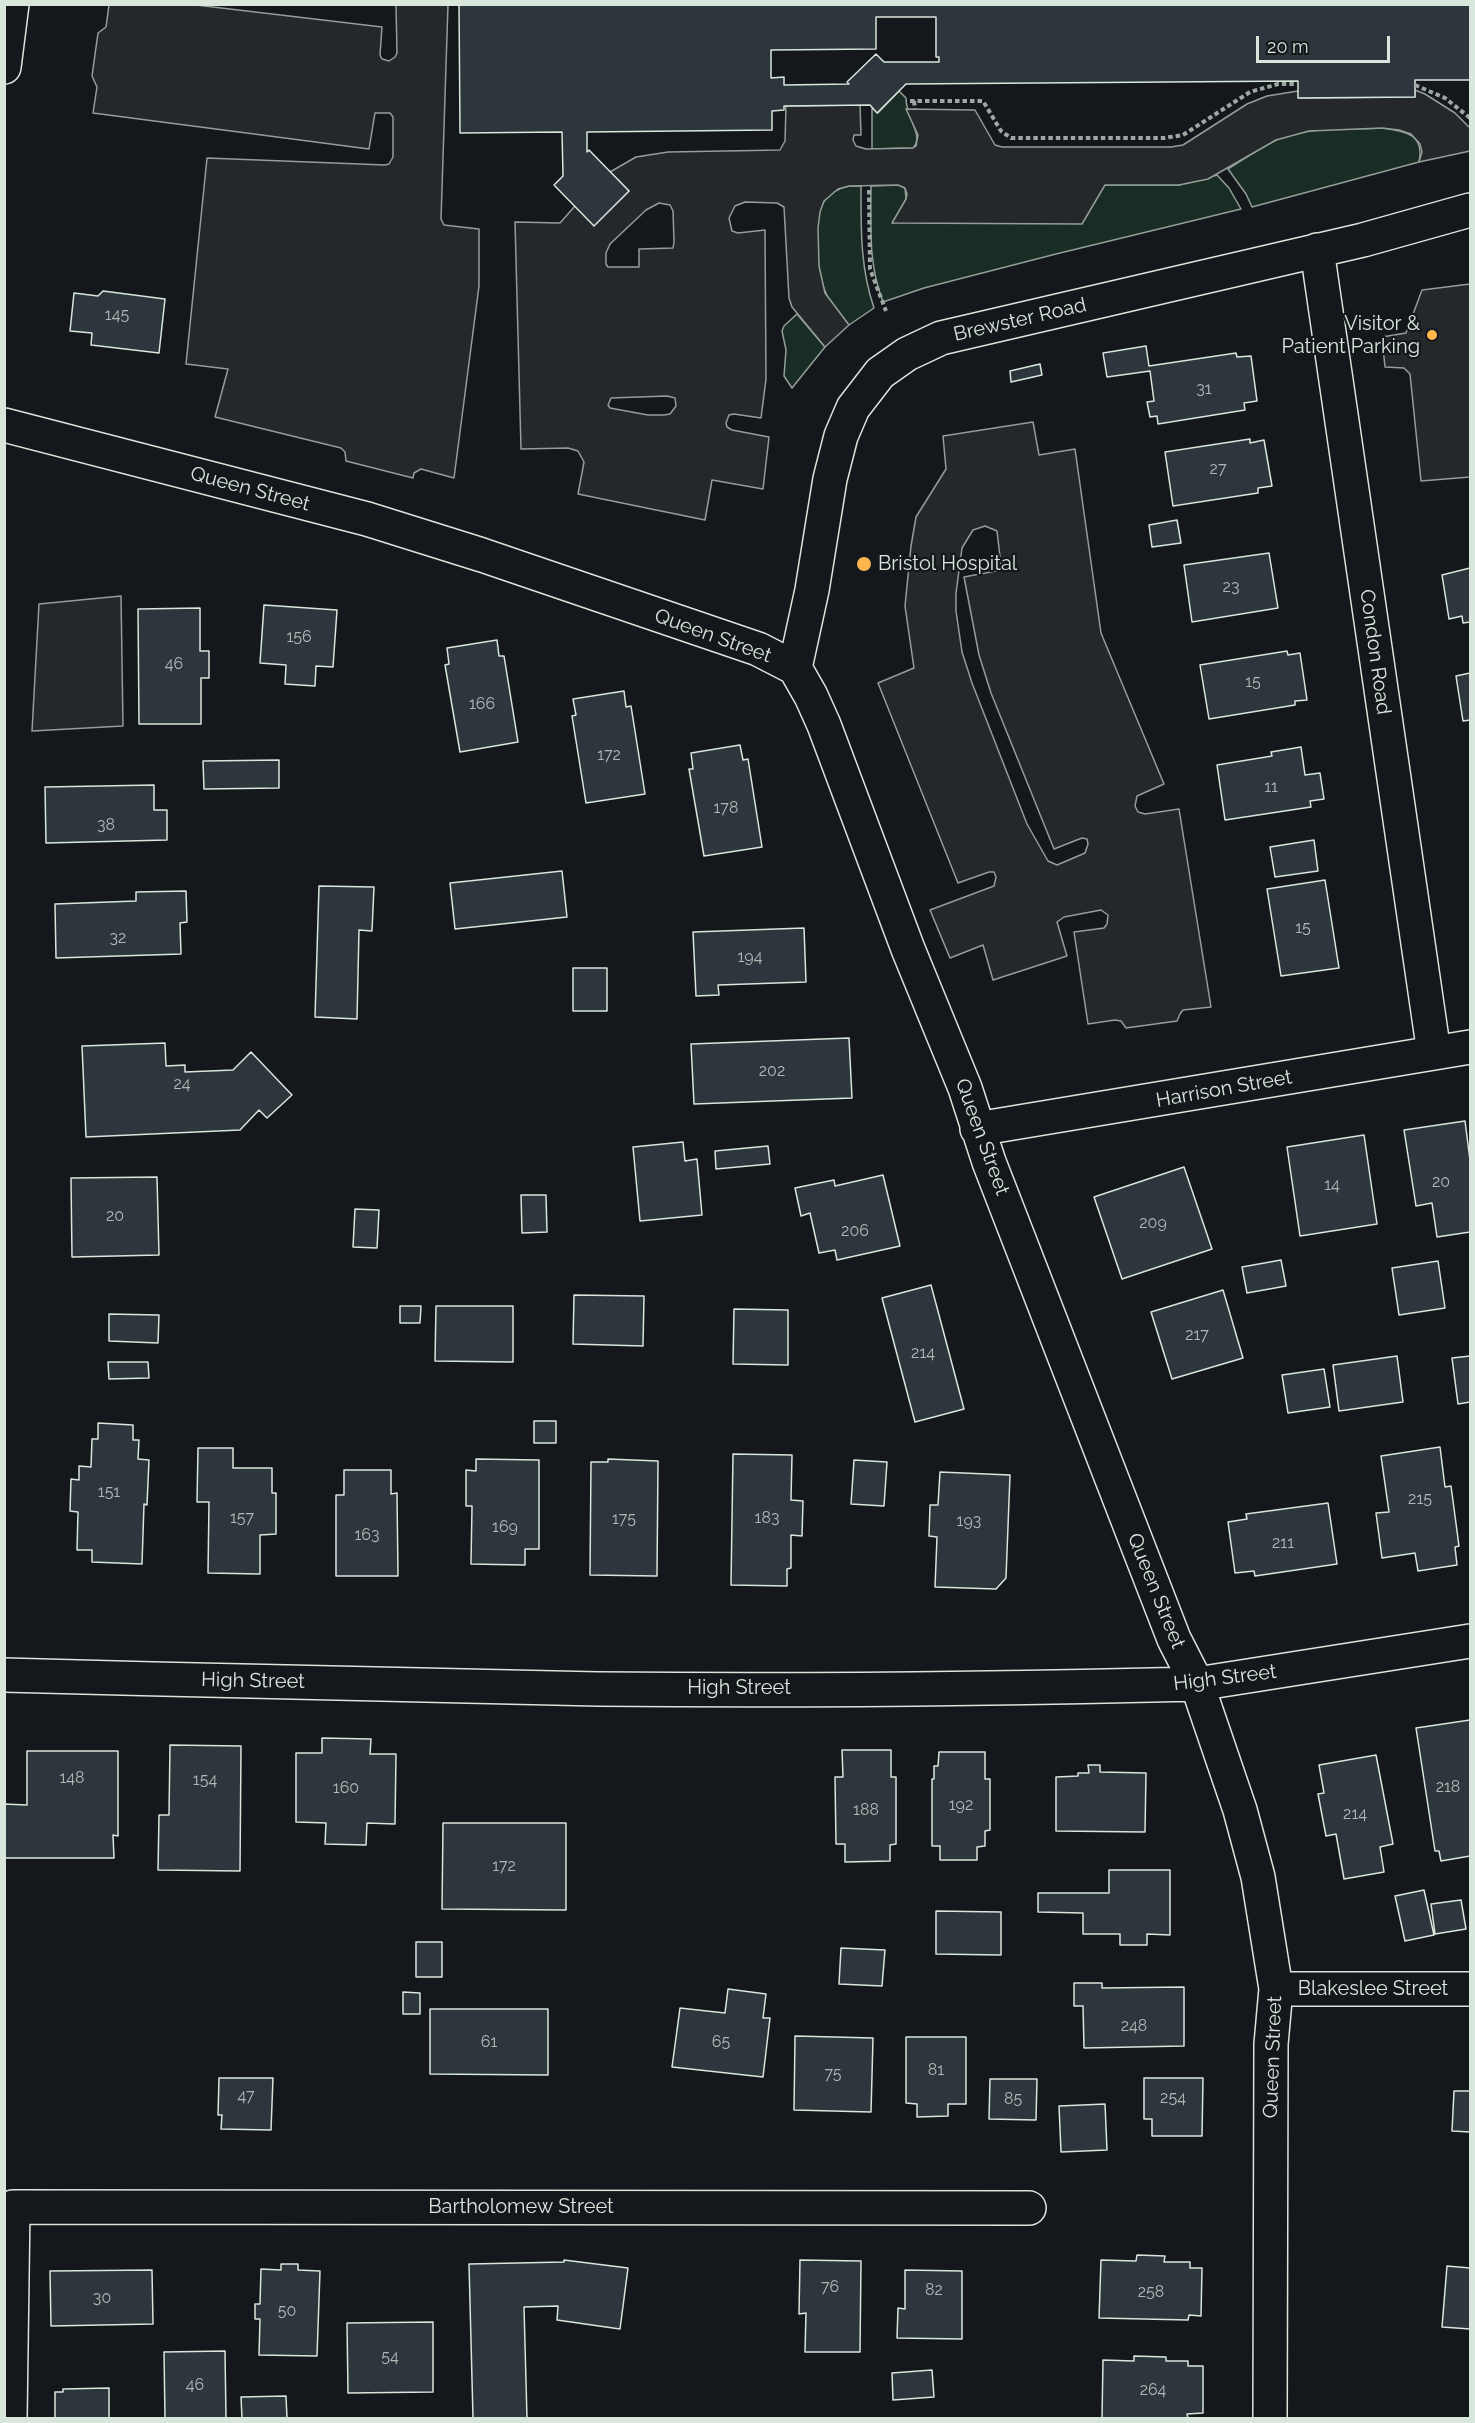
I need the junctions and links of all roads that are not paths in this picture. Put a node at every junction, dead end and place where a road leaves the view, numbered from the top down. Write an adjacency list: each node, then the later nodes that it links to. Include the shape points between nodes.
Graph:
1 (12, 4): 2 (street)
2 (4, 67)
3 (1470, 210): 4 (street, Brewster Road)
4 (1317, 250): 6 (street, Brewster Road, via 941,338 907,354 880,373 853,408 841,436); 8 (street, Condon Road)
5 (4, 425): 6 (street, Queen Street, via 390,526 747,645)
6 (795, 668): 9 (street, Queen Street, via 824,725 965,1088)
7 (1470, 1047): 8 (street, Harrison Street)
8 (1434, 1053): 9 (street, Harrison Street)
9 (976, 1129): 12 (street, Queen Street, via 1174,1639)
10 (1470, 1641): 12 (street, High Street)
11 (4, 1675): 12 (street, High Street, via 599,1689)
12 (1197, 1684): 13 (street, Queen Street, via 1240,1810 1258,1877)
13 (1276, 1989): 14 (street, Blakeslee Street); 17 (street, Queen Street, via 1271,2044)
14 (1470, 1989)
15 (1029, 2208): 16 (street, Bartholomew Street, via 13,2207)
16 (9, 2418)
17 (1270, 2418)

